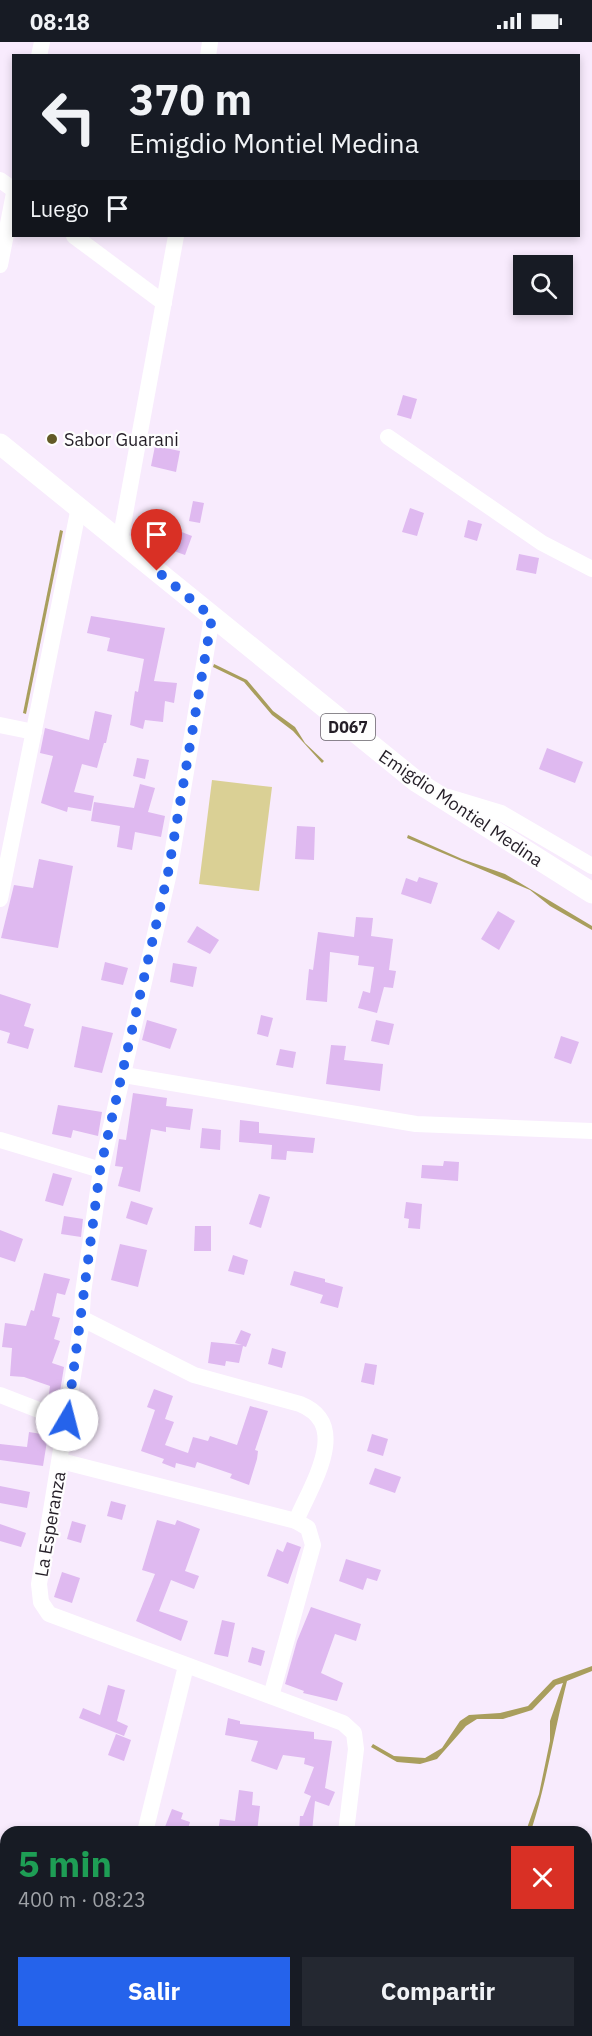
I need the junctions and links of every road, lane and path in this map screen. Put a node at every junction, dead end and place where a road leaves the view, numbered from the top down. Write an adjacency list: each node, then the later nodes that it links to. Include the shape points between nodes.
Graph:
1 (0, 180): 2 (street)
2 (12, 190)
3 (12, 202): 6 (street)
4 (75, 237): 7 (street)
5 (176, 237): 7 (street)
6 (0, 265)
7 (164, 303): 11 (street)
8 (388, 438): 12 (street, via 542,543)
9 (0, 444): 10 (main road, Emigdio Montiel Medina / D067)
10 (79, 507): 11 (main road, Emigdio Montiel Medina / D067); 15 (street)
11 (120, 541): 13 (main road, Emigdio Montiel Medina / D067)
12 (592, 569)
13 (212, 617): 16 (main road, Emigdio Montiel Medina / D067); 20 (street, La Esperanza, via 168,873)
14 (0, 725): 15 (street)
15 (34, 732): 18 (street)
16 (433, 793): 17 (street, via 491,808); 19 (main road, Emigdio Montiel Medina / D067)
17 (592, 866)
18 (1, 893)
19 (592, 893)
20 (124, 1075): 21 (street, via 405,1123); 23 (street, La Esperanza)
21 (592, 1131)
22 (0, 1140): 23 (street)
23 (100, 1170): 24 (street, La Esperanza)
24 (81, 1318): 26 (street, La Esperanza); 28 (street, via 194,1375 313,1409 323,1421 327,1443)
25 (0, 1395): 26 (street)
26 (67, 1420): 27 (street, La Esperanza)
27 (61, 1461): 28 (street); 29 (street, La Esperanza, via 39,1584 41,1602 50,1614)
28 (296, 1521): 30 (street, via 308,1528 313,1545)
29 (186, 1666): 30 (street); 31 (street)
30 (271, 1696): 32 (street, via 343,1723 354,1733 356,1749)
31 (146, 1826)
32 (347, 1826)

